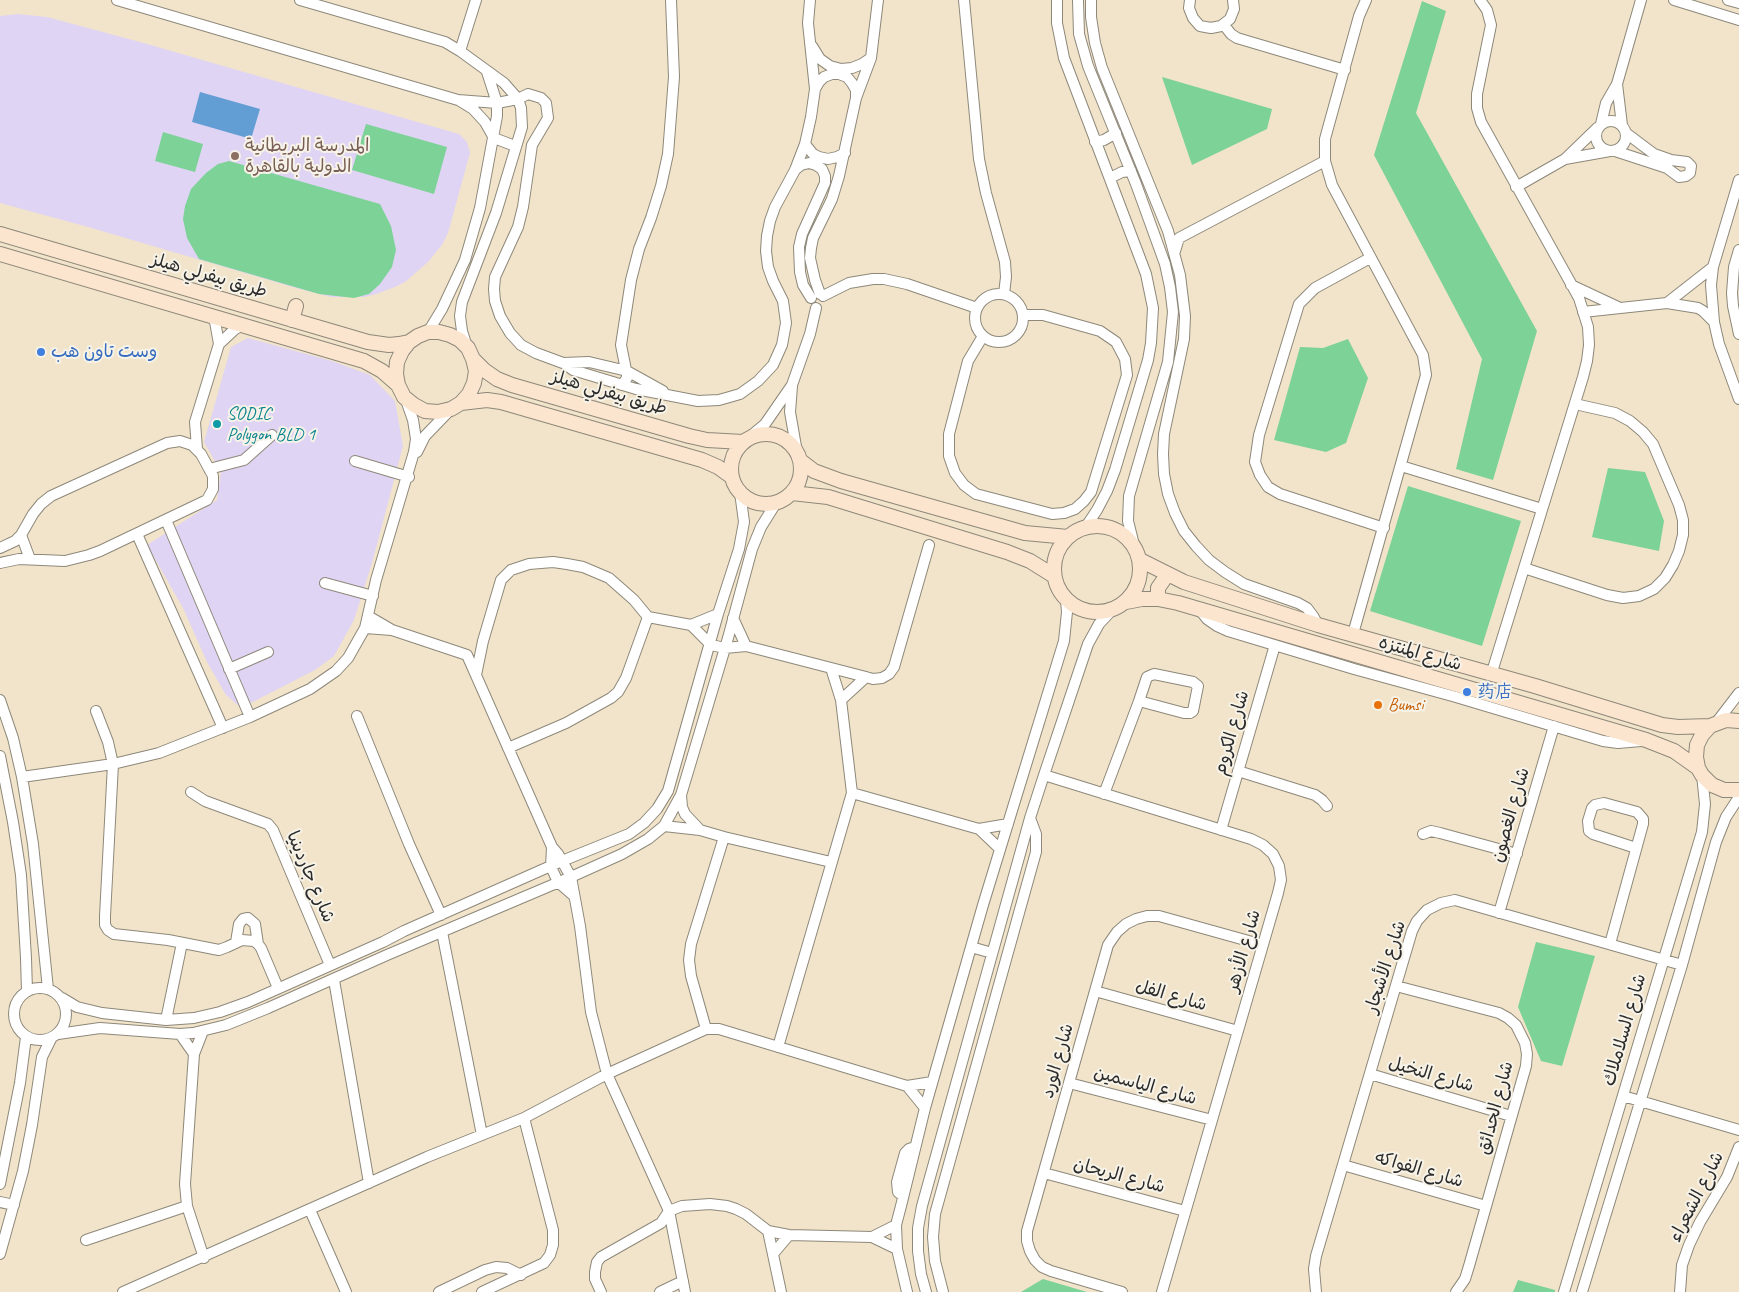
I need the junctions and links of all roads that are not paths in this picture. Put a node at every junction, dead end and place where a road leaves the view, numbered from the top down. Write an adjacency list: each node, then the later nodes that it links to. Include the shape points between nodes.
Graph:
1 (117, 0): 36 (street)
2 (300, 0): 21 (street)
3 (342, 0): 21 (street)
4 (476, 0): 27 (street)
5 (671, 0): 85 (street, via 674,78 668,154 652,218 631,280)
6 (810, 0): 26 (street)
7 (878, 0): 28 (street)
8 (964, 0): 68 (street, via 979,159 1004,262)
9 (1057, 0): 42 (street, via 1057,23 1064,58)
10 (1078, 0): 23 (street)
11 (1091, 0): 22 (street)
12 (1190, 0): 25 (street, via 1190,13 1200,26)
13 (1233, 0): 25 (street, via 1232,15)
14 (1366, 0): 29 (street)
15 (1480, 0): 20 (street)
16 (1641, 0): 32 (street)
17 (1674, 0): 24 (street)
18 (1728, 0): 19 (street)
19 (1739, 3)
20 (1488, 5): 54 (street, via 1491,25 1477,108 1487,135)
21 (339, 11): 27 (street, via 445,42)
22 (1091, 17): 23 (street); 58 (street, via 1102,68)
23 (1078, 18): 40 (street, via 1088,66)
24 (1739, 20)
25 (1224, 25): 29 (street, via 1237,38)
26 (810, 42): 31 (street, via 820,59); 33 (street)
27 (460, 51): 30 (street)
28 (871, 58): 31 (street); 34 (street)
29 (1345, 70): 49 (street, via 1325,139)
30 (487, 72): 35 (street, via 504,83); 37 (street)
31 (840, 72): 33 (street, via 824,77); 34 (street, via 852,83)
32 (1616, 84): 38 (street); 39 (street)
33 (815, 89): 43 (street)
34 (856, 98): 46 (street)
35 (518, 99): 37 (street); 44 (street, via 522,127); 87 (street, via 528,94 541,98 546,103 548,118 532,145 518,227 495,277 495,301 510,333 522,345)
36 (458, 100): 37 (street); 41 (street, via 473,109)
37 (497, 103): 41 (street)
38 (1599, 126): 39 (street, via 1614,120); 45 (street, via 1595,138 1597,143); 47 (street)
39 (1624, 129): 45 (street, via 1624,144); 45 (street, via 1669,164)
40 (1116, 133): 42 (street); 51 (street)
41 (494, 138): 44 (street); 55 (street)
42 (1095, 142): 52 (street)
43 (805, 144): 48 (street); 50 (street)
44 (515, 146): 56 (street)
45 (1612, 151): 47 (street)
46 (845, 153): 48 (street); 69 (street, via 832,199 810,248)
47 (1565, 159): 54 (street)
48 (818, 161): 50 (street); 69 (street, via 825,183 802,234 798,259 803,285)
49 (1325, 161): 60 (street); 64 (street, via 1332,185)
50 (795, 170): 96 (street, via 775,207 767,236 768,267 783,301 786,323 782,345 773,365 740,394 720,400 698,401)
51 (1131, 172): 52 (street); 57 (street)
52 (1110, 178): 116 (street, via 1146,274 1153,326 1148,360 1111,482)
53 (1739, 180): 66 (street)
54 (1516, 187): 67 (street)
55 (480, 208): 56 (street); 80 (street, via 465,260)
56 (496, 213): 86 (street, via 462,302 461,324)
57 (1152, 230): 58 (street); 65 (street)
58 (1168, 231): 60 (street); 63 (street)
59 (0, 234): 77 (street, طريق بيفرلي هيلز)
60 (1179, 238): 63 (street)
61 (1739, 250): 81 (street, via 1732,293)
62 (0, 254): 76 (street)
63 (1174, 255): 65 (street); 94 (street, via 1185,316 1184,339)
64 (1370, 258): 107 (street, via 1426,364 1424,385); 117 (street, via 1314,288 1299,304 1259,436 1256,462 1268,486 1280,494)
65 (1164, 264): 93 (street, via 1173,312)
66 (1713, 267): 70 (street); 78 (street, via 1711,302)
67 (1571, 286): 73 (street); 74 (street)
68 (1004, 294): 72 (street, via 985,298); 75 (street, via 1015,299)
69 (818, 296): 72 (street, via 861,280 884,279); 92 (street, via 824,305 816,308 808,343)
70 (1667, 303): 73 (street); 78 (street, via 1698,308)
71 (296, 306): 77 (street)
72 (977, 308): 82 (street, via 975,323)
73 (1619, 308): 74 (street)
74 (1583, 312): 98 (street, via 1590,344)
75 (1023, 315): 82 (street, via 1020,329 1011,339 996,342); 82 (street, via 1043,315 1100,331 1116,342 1126,359 1127,375 1091,492 1075,509 1052,514 976,494 955,473 949,456 949,434 968,361)
76 (214, 316): 79 (street); 84 (street)
77 (292, 320): 83 (street, طريق بيفرلي هيلز, via 378,344)
78 (1714, 322): 97 (street)
79 (242, 324): 84 (street); 95 (street, via 364,362 382,371)
80 (428, 332): 83 (street); 86 (street, via 450,334 460,340)
81 (1739, 334)
82 (983, 336)
83 (409, 342): 95 (street, via 397,362 396,374)
84 (219, 344): 100 (street)
85 (621, 345): 88 (street, via 610,360); 89 (street)
86 (470, 353): 99 (street, via 476,371 474,383 469,394); 102 (street, طريق بيفرلي هيلز, via 484,370 512,385 689,436 725,442)
87 (563, 363): 88 (street); 90 (street, via 573,370)
88 (602, 364): 89 (street); 90 (street)
89 (627, 371): 91 (street); 96 (street)
90 (600, 378): 91 (street)
91 (622, 385): 96 (street)
92 (792, 385): 102 (street, via 765,424); 105 (street, via 790,412)
93 (1162, 387): 94 (street); 122 (street, via 1129,496 1128,521)
94 (1173, 390): 142 (street, via 1164,434 1164,474 1168,494 1184,530 1225,572 1244,584 1307,608)
95 (401, 391): 99 (street, via 414,406 426,411 438,412); 109 (street, via 414,420 416,439)
96 (676, 396)
97 (1739, 400)
98 (1574, 404): 114 (street); 127 (street, via 1615,413 1630,421 1653,444 1683,520 1680,551 1654,589 1639,596 1623,598)
99 (456, 406): 109 (street, via 420,444); 110 (street, via 487,400 501,402 702,460)
100 (195, 422): 103 (street); 104 (street)
101 (272, 435): 108 (street, via 244,460)
102 (745, 441): 105 (street, via 763,434 780,436); 110 (street, via 733,458)
103 (174, 442): 104 (street, via 186,442); 119 (street, via 51,496 33,514)
104 (198, 449): 108 (street)
105 (799, 456): 112 (street, via 800,478); 120 (street, via 823,475 859,486 1025,533)
106 (355, 461): 109 (street)
107 (1401, 466): 114 (street); 117 (street)
108 (209, 469): 115 (street, via 214,483 211,495 201,504)
109 (408, 477): 131 (street)
110 (732, 477): 111 (street)
111 (740, 492): 113 (street, via 756,503); 137 (street, via 742,538)
112 (792, 493): 113 (street); 129 (street, via 840,500 1007,552)
113 (776, 503): 140 (street, via 756,539)
114 (1542, 509): 127 (street)
115 (166, 520): 118 (street); 154 (street)
116 (1085, 528): 120 (street); 122 (street, via 1107,527)
117 (1384, 528): 145 (street)
118 (137, 534): 124 (street, via 77,559); 171 (street)
119 (21, 535): 123 (street); 124 (street)
120 (1068, 537): 129 (street, via 1056,555)
121 (929, 545): 158 (street, via 894,667 882,678)
122 (1134, 545): 125 (street)
123 (0, 548)
124 (30, 559): 126 (street)
125 (1140, 560): 128 (street, شارع المنتزه); 134 (street, via 1140,576)
126 (0, 563)
127 (1524, 568): 157 (street)
128 (1167, 575): 132 (street, via 1158,588); 142 (street, شارع المنتزه)
129 (1054, 576): 133 (street)
130 (325, 583): 131 (street)
131 (373, 596): 138 (street)
132 (1158, 599): 134 (street, شارع المنتزه); 135 (street, شارع المنتزه)
133 (1066, 600): 136 (street, via 1092,613); 189 (street, via 1068,612 1064,641)
134 (1126, 602): 136 (street)
135 (1199, 609): 147 (street, شارع المنتزه); 149 (street, via 1217,626)
136 (1111, 611): 178 (street, via 1090,640)
137 (718, 614): 141 (street); 148 (street)
138 (368, 616): 143 (street); 144 (street)
139 (648, 617): 141 (street); 146 (street, via 609,578 568,564 529,564 511,570 501,580); 173 (street, via 618,692 566,723)
140 (733, 618): 150 (street); 151 (street)
141 (691, 624): 148 (street)
142 (1318, 625): 145 (street, شارع المنتزه); 147 (street)
143 (365, 628): 144 (street); 166 (street, via 348,658 322,682)
144 (392, 630): 153 (street)
145 (1353, 634): 157 (street, شارع المنتزه)
146 (483, 641): 153 (street); 156 (street)
147 (1312, 643): 164 (street, شارع المنتزه)
148 (711, 645): 151 (street); 182 (street)
149 (1275, 645): 170 (street); 176 (street, شارع الكروم)
150 (746, 646): 151 (street); 155 (street)
151 (725, 648): 185 (street)
152 (266, 649): 154 (street)
153 (467, 654): 156 (street)
154 (228, 666): 166 (street)
155 (831, 668): 158 (street); 162 (street)
156 (476, 675): 173 (street)
157 (1491, 675): 159 (street, شارع المنتزه)
158 (866, 677): 162 (street)
159 (1535, 686): 164 (street); 169 (street, شارع المنتزه, via 1662,725)
160 (1739, 693): 169 (street)
161 (0, 700): 179 (street)
162 (841, 700): 183 (street)
163 (1139, 701): 163 (street, via 1188,714 1193,711 1198,686 1193,682 1154,674 1147,678); 184 (street)
164 (1530, 705): 172 (street, شارع المنتزه)
165 (96, 711): 175 (street)
166 (250, 716): 171 (street)
167 (357, 716): 207 (street)
168 (1739, 721): 169 (street, شارع المنتزه, via 1726,720)
169 (1713, 725): 177 (street, via 1697,745)
170 (1554, 726): 172 (street, via 1603,741); 199 (street, شارع الغصون)
171 (223, 728): 175 (street, via 159,753)
172 (1646, 740): 177 (street, شارع المنتزه, via 1674,751)
173 (508, 748): 196 (street)
174 (0, 756): 226 (street, via 20,875)
175 (113, 764): 179 (street); 211 (street, via 105,925 114,934)
176 (1238, 771): 187 (street, via 1315,795); 193 (street, شارع الكروم)
177 (1700, 772): 180 (street, شارع المنتزه, via 1718,788); 218 (street, شارع السلاملاك, via 1704,804 1702,832)
178 (1044, 774): 184 (street, شارع الأزهر); 188 (street)
179 (22, 777): 224 (street)
180 (1739, 790)
181 (192, 792): 219 (street, شارع جاردينيا, via 206,801 268,824)
182 (668, 792): 185 (street); 200 (street, via 657,809 629,834)
183 (852, 793): 191 (street); 201 (street)
184 (1104, 794): 193 (street, شارع الأزهر)
185 (681, 795): 190 (street); 192 (street, via 685,814)
186 (1739, 797): 220 (street, شارع السلاملاك, via 1718,835)
187 (1327, 806)
188 (1030, 818): 216 (street); 284 (street, via 1036,834 1036,852 935,1214 935,1261)
189 (1008, 824): 191 (street); 198 (street)
190 (664, 826): 192 (street); 203 (street, via 648,840)
191 (979, 829): 198 (street)
192 (700, 830): 195 (street)
193 (1221, 830): 214 (street, شارع الأزهر, via 1263,845 1279,866 1281,880)
194 (1423, 834): 199 (street, via 1440,833)
195 (724, 837): 201 (street); 230 (street, via 689,960)
196 (552, 847): 200 (street); 202 (street)
197 (1636, 848): 197 (street, via 1643,824 1641,815 1604,803 1592,808 1589,831); 213 (street)
198 (1000, 849): 215 (street)
199 (1517, 854): 206 (street, شارع الغصون)
200 (562, 861): 202 (street); 203 (street)
201 (831, 862): 237 (street)
202 (550, 867): 204 (street); 207 (street)
203 (571, 877): 204 (street); 205 (street)
204 (558, 882): 205 (street); 208 (street)
205 (574, 896): 239 (street, via 591,1012)
206 (1499, 913): 213 (street, شارع الأشجار); 222 (street, شارع الأشجار, via 1455,900 1427,910 1412,931)
207 (441, 915): 210 (street)
208 (442, 932): 217 (street); 251 (street)
209 (236, 942): 211 (street, via 219,950); 212 (street, via 249,940); 212 (street, via 239,924 248,918 255,924)
210 (384, 942): 217 (street); 219 (street)
211 (182, 943): 229 (street)
212 (258, 944): 223 (street)
213 (1610, 944): 218 (street, شارع الأشجار)
214 (1263, 945): 225 (street, شارع الورد, via 1159,916 1136,919 1126,924 1108,945); 233 (street, شارع الأزهر)
215 (971, 947): 216 (street); 241 (street)
216 (992, 953): 283 (street, via 922,1206 918,1251)
217 (387, 955): 221 (street)
218 (1663, 959): 220 (street, شارع الأشجار); 244 (street, شارع السلاملاك)
219 (330, 965): 223 (street)
220 (1682, 965): 245 (street, شارع السلاملاك)
221 (334, 980): 232 (street, via 226,1025); 255 (street)
222 (1396, 986): 240 (street, شارع الأشجار); 247 (street, شارع الحدائق, via 1499,1013 1516,1025 1527,1054)
223 (278, 988): 229 (street, via 220,1012)
224 (48, 989): 226 (street, via 33,988); 227 (street)
225 (1095, 991): 233 (street, شارع الفل); 242 (street, شارع الورد)
226 (26, 992): 236 (street, via 14,1010 17,1028)
227 (62, 998): 228 (street, via 77,1007); 235 (street, via 66,1021)
228 (113, 1014): 229 (street); 231 (street)
229 (166, 1020)
230 (706, 1029): 237 (street, via 719,1029); 239 (street)
231 (112, 1030): 234 (street); 235 (street, via 86,1029)
232 (203, 1031): 234 (street); 238 (street)
233 (1238, 1031): 249 (street, شارع الأزهر)
234 (180, 1034): 238 (street)
235 (54, 1036): 236 (street, via 38,1041); 258 (street, via 42,1057 24,1171)
236 (26, 1037): 256 (street)
237 (778, 1047): 243 (street)
238 (194, 1054): 259 (street, via 185,1178)
239 (607, 1074): 248 (street); 263 (street)
240 (1370, 1074): 247 (street, شارع النخيل); 253 (street, شارع الأشجار)
241 (932, 1082): 243 (street); 246 (street)
242 (1069, 1083): 249 (street, شارع الياسمين); 254 (street, شارع الورد)
243 (907, 1086): 246 (street)
244 (1623, 1096): 245 (street); 289 (street, شارع السلاملاك)
245 (1640, 1101): 250 (street); 290 (street, شارع السلاملاك)
246 (925, 1108): 264 (street)
247 (1511, 1116): 260 (street, شارع الحدائق)
248 (524, 1118): 251 (street); 273 (street, via 554,1245 544,1263)
249 (1212, 1120): 262 (street, شارع الأزهر)
250 (1739, 1130)
251 (482, 1135): 255 (street)
252 (1739, 1147): 291 (street, شارع الشعراء, via 1727,1177 1689,1245 1682,1265)
253 (1343, 1165): 260 (street, شارع الفواكه); 287 (street, شارع الأشجار, via 1316,1256)
254 (1044, 1172): 262 (street, شارع الريحان); 285 (street, شارع الورد, via 1027,1231 1028,1246 1035,1260 1051,1271)
255 (370, 1183): 261 (street)
256 (0, 1184)
257 (0, 1202): 258 (street)
258 (14, 1205): 270 (street)
259 (187, 1206): 268 (street); 272 (street)
260 (1486, 1206): 288 (street, شارع الحدائق, via 1465,1279)
261 (310, 1210): 272 (street); 276 (street)
262 (1186, 1211): 286 (street, شارع الأزهر)
263 (669, 1212): 265 (street, via 682,1206 727,1206 746,1214); 274 (street); 279 (street, via 661,1223 600,1257 595,1279)
264 (896, 1225): 267 (street); 269 (street)
265 (768, 1232): 266 (street); 271 (street)
266 (789, 1235): 267 (street); 271 (street)
267 (872, 1237): 269 (street)
268 (86, 1240)
269 (897, 1249): 282 (street)
270 (0, 1254)
271 (773, 1254): 281 (street)
272 (204, 1258): 275 (street)
273 (521, 1274): 277 (street, via 496,1267); 278 (street)
274 (684, 1287): 280 (street)
275 (123, 1292)
276 (346, 1292)
277 (439, 1292)
278 (482, 1292)
279 (601, 1292)
280 (660, 1292)
281 (781, 1292)
282 (907, 1292)
283 (926, 1292)
284 (942, 1292)
285 (1122, 1292)
286 (1162, 1292)
287 (1316, 1292)
288 (1456, 1292)
289 (1564, 1292)
290 (1582, 1292)
291 (1680, 1292)

